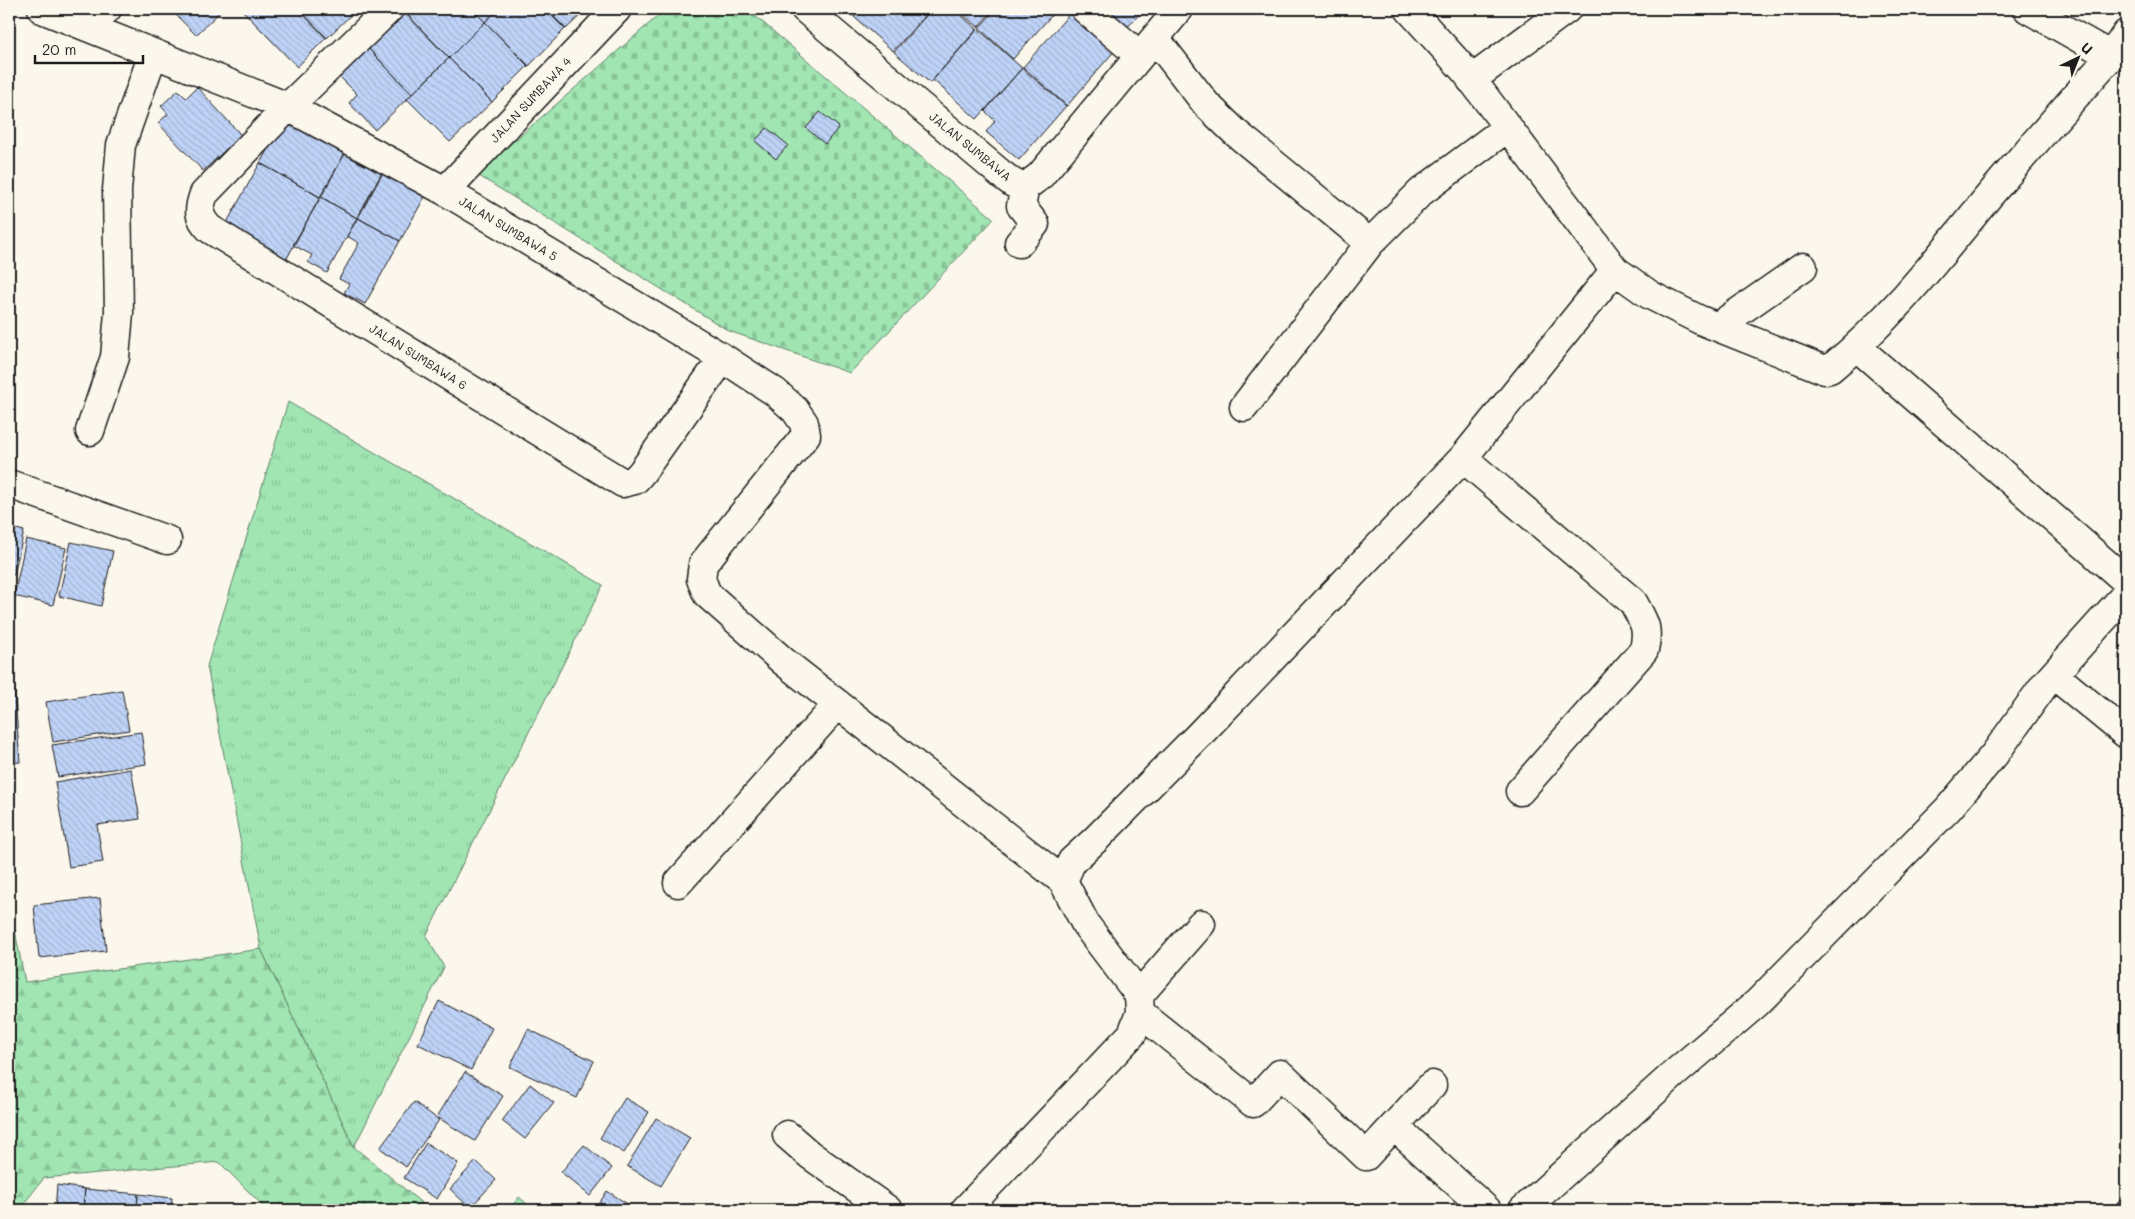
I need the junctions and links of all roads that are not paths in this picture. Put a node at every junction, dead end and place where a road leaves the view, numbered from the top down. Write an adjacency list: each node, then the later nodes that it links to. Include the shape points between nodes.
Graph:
1 (42, 9): 10 (street, JALAN SUMBAWA 5)
2 (389, 9): 15 (street)
3 (617, 9): 18 (street, JALAN SUMBAWA 4)
4 (805, 9): 17 (street, JALAN SUMBAWA, via 1001,174)
5 (1084, 9): 12 (street)
6 (1179, 9): 12 (street, JALAN SUMBAWA)
7 (1409, 9): 14 (street)
8 (1566, 9): 14 (street)
9 (2028, 9): 11 (street)
10 (97, 18): 13 (street, JALAN SUMBAWA 5)
11 (2118, 45): 24 (street, via 1907,296)
12 (1147, 47): 17 (street, JALAN SUMBAWA, via 1040,176); 20 (street, via 1236,133)
13 (153, 54): 15 (street, JALAN SUMBAWA 5); 27 (street, via 121,145 116,190 119,313 115,357)
14 (1471, 80): 16 (street)
15 (288, 108): 18 (street, JALAN SUMBAWA 5); 25 (street, JALAN SUMBAWA 6, via 204,194 199,207 202,221 210,229 623,483 635,480 642,472)
16 (1508, 127): 20 (street, via 1421,192); 22 (street)
17 (1025, 187): 19 (street, via 1021,206 1035,224)
18 (445, 191): 25 (street, JALAN SUMBAWA 5)
19 (1019, 243)
20 (1370, 243): 26 (street)
21 (1803, 267): 23 (street)
22 (1615, 270): 23 (street, via 1650,295); 28 (street)
23 (1717, 327): 24 (street, via 1825,370)
24 (1857, 347): 31 (street)
25 (723, 358): 34 (street, JALAN SUMBAWA 5, via 796,410 804,423 806,435 703,564 701,578 707,594)
26 (1244, 406)
27 (90, 431)
28 (1463, 458): 36 (street, via 1633,602 1647,635 1644,650); 37 (street, via 1199,735 1072,861)
29 (9, 484): 30 (street)
30 (166, 540)
31 (2126, 580)
32 (2126, 594): 33 (street)
33 (2054, 675): 35 (street); 44 (street, via 1994,756 1948,808 1758,1003 1674,1073)
34 (838, 704): 37 (street); 38 (street)
35 (2126, 734)
36 (1520, 791)
37 (1063, 881): 40 (street, via 1086,926)
38 (678, 883)
39 (1201, 924): 40 (street)
40 (1139, 1004): 42 (street, via 1253,1102 1280,1074 1366,1156); 46 (street, via 1132,1034)
41 (1432, 1085): 42 (street)
42 (1394, 1126): 47 (street)
43 (787, 1136): 45 (street)
44 (1536, 1206)
45 (888, 1210)
46 (965, 1210)
47 (1487, 1210)

